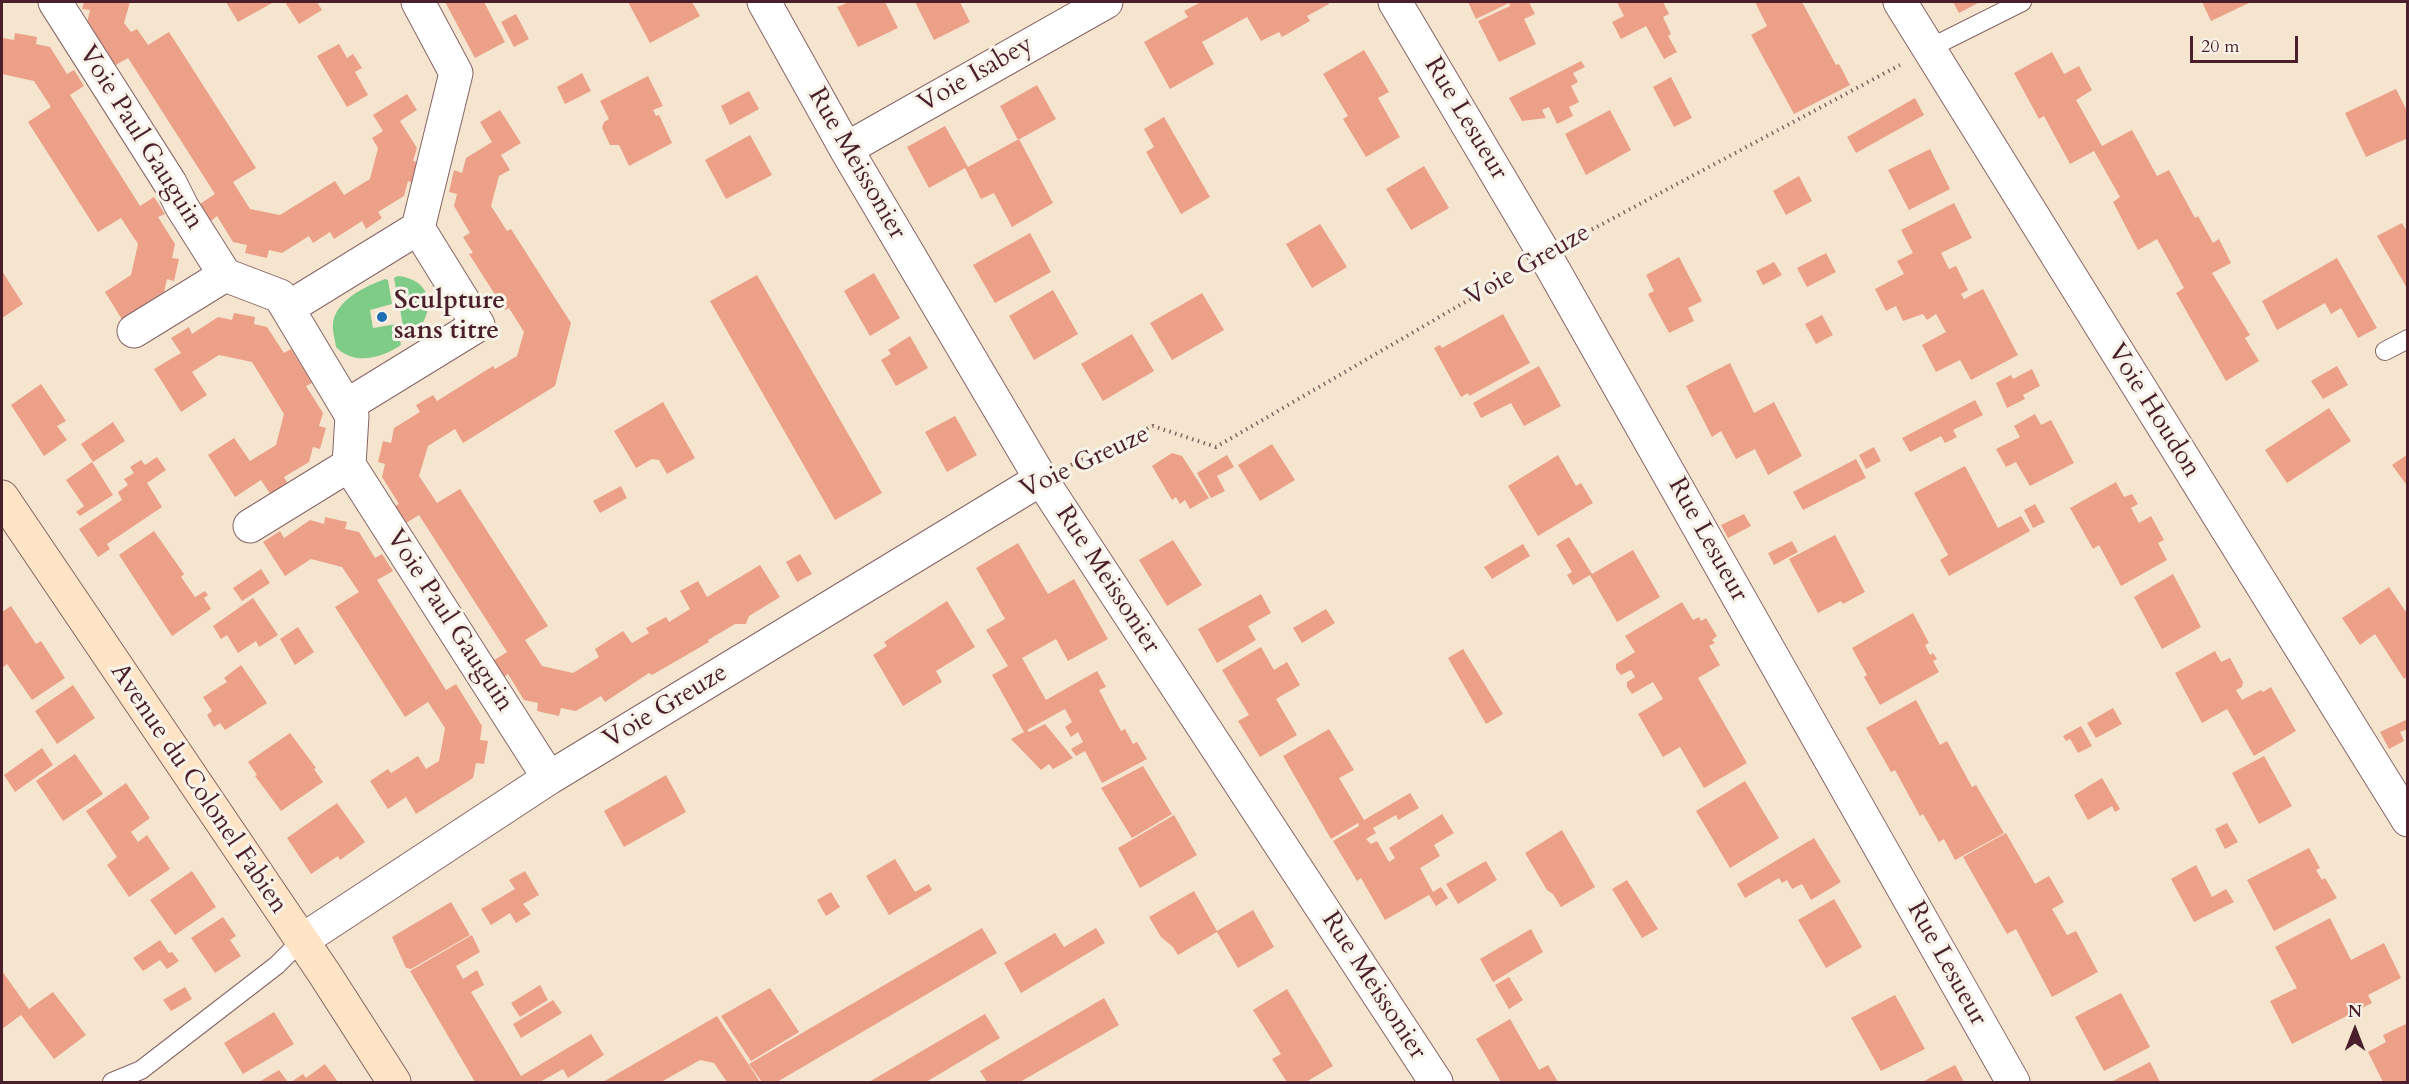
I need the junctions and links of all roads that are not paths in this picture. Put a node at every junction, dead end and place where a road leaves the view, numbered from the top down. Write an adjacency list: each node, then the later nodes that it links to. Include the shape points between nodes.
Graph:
1 (55, 2): 11 (street, Voie Paul Gauguin)
2 (418, 2): 10 (street, via 456,73)
3 (764, 2): 9 (street, Rue Meissonier)
4 (1106, 2): 9 (street, Voie Isabey)
5 (1395, 2): 27 (street, Rue Lesueur, via 1545,255)
6 (1900, 2): 8 (street, Voie Houdon)
7 (2022, 2): 8 (lane)
8 (1928, 49): 22 (street, Voie Houdon)
9 (846, 149): 18 (street, Rue Meissonier)
10 (417, 228): 12 (street); 16 (street, via 478,325)
11 (225, 275): 12 (street, via 280,296); 13 (street)
12 (288, 308): 16 (street)
13 (134, 331)
14 (2408, 339): 15 (lane)
15 (2385, 351)
16 (346, 406): 17 (street, via 352,416)
17 (349, 465): 20 (street); 21 (street, Voie Paul Gauguin)
18 (1041, 479): 21 (street, Voie Greuze); 26 (street, Rue Meissonier)
19 (2, 497): 23 (street, Avenue du Colonel Fabien)
20 (250, 526)
21 (549, 778): 23 (street, Voie Greuze)
22 (2408, 820)
23 (301, 941): 24 (lane, via 277,965 141,1070); 25 (street, Avenue du Colonel Fabien)
24 (112, 1083)
25 (394, 1083)
26 (1436, 1083)
27 (2013, 1083)

